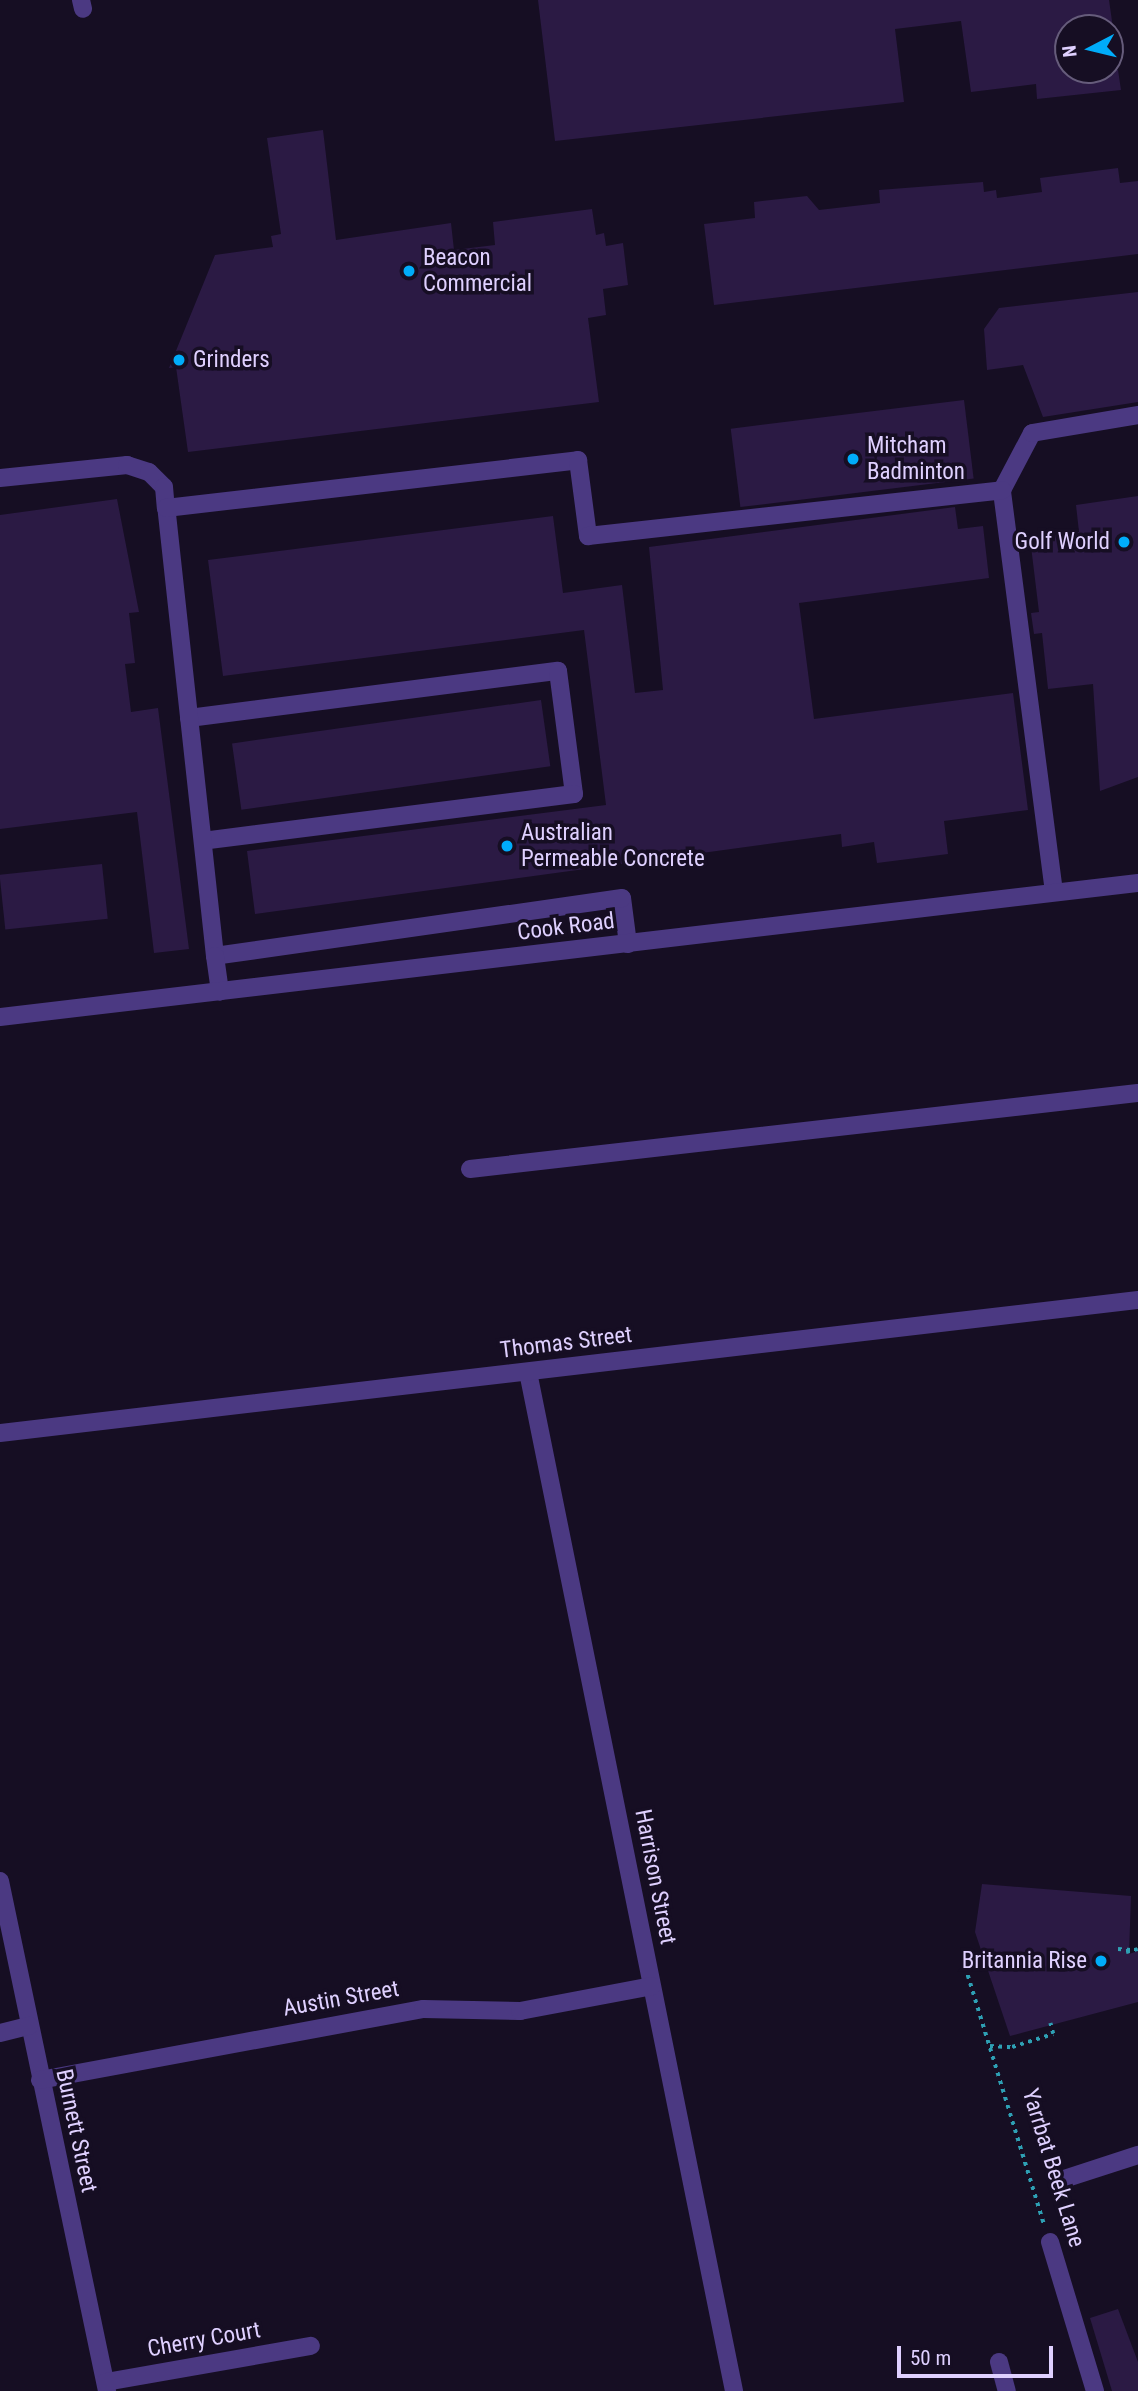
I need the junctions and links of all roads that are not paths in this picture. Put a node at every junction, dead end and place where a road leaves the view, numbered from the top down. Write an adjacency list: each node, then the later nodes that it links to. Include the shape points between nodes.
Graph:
1 (1138, 415): 3 (street, via 1032,433)
2 (0, 478): 4 (street, via 127,466 149,472 164,487)
3 (1002, 490): 4 (street, via 587,537 578,460); 8 (street)
4 (166, 508): 5 (street)
5 (189, 718): 6 (street); 6 (street, via 558,671 574,794)
6 (203, 841): 10 (street)
7 (1138, 883): 8 (street, Cook Road)
8 (1054, 892): 9 (street, Cook Road)
9 (628, 944): 10 (street, via 622,898); 11 (street, Cook Road)
10 (215, 956): 11 (street)
11 (220, 992): 12 (street, Cook Road)
12 (0, 1017)
13 (1138, 1093): 14 (street)
14 (470, 1169)
15 (1138, 1300): 16 (street, Thomas Street)
16 (528, 1372): 17 (street, Thomas Street); 19 (street, Harrison Street)
17 (0, 1433)
18 (0, 1881): 20 (street, Burnett Street)
19 (652, 1986): 22 (street, Austin Street, via 520,2011 423,2009); 29 (street, Harrison Street)
20 (29, 2026): 21 (street); 22 (street, Burnett Street)
21 (0, 2033)
22 (40, 2080): 28 (street, Burnett Street)
23 (1138, 2155): 24 (street)
24 (1064, 2179)
25 (1050, 2242): 31 (street, Yarrbat Beek Lane)
26 (311, 2347): 28 (street, Cherry Court)
27 (999, 2362): 30 (street)
28 (106, 2386)
29 (734, 2391)
30 (1007, 2391)
31 (1095, 2391)

